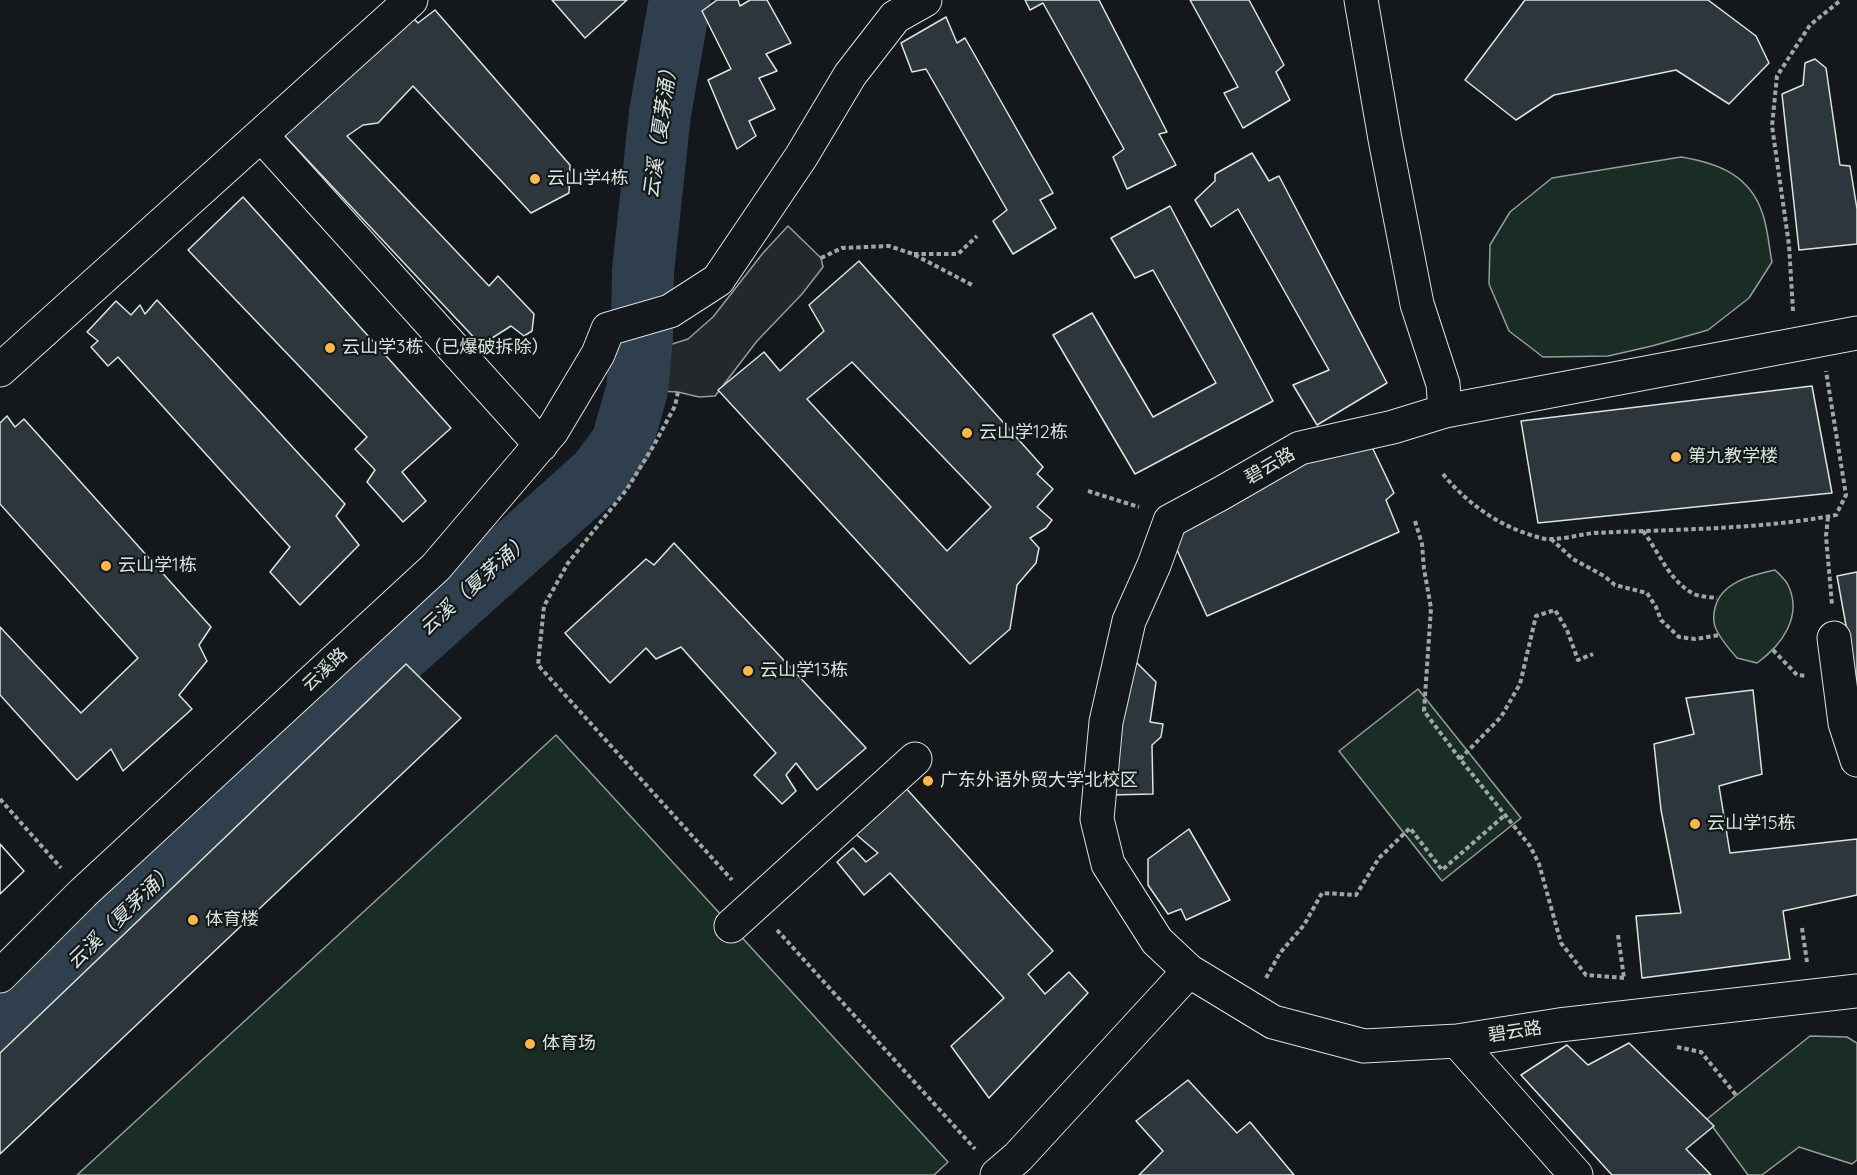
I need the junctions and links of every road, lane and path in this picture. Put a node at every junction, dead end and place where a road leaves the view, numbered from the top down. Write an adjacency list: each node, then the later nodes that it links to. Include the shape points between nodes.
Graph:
1 (411, 0): 5 (lane)
2 (925, 0): 15 (lane, 云溪路, via 895,17 850,75 801,157 718,280 670,311 608,329 598,354)
3 (1361, 0): 14 (lane, via 1415,293 1443,384)
4 (1841, 0): 11 (path, via 1810,25 1777,76 1772,126)
5 (261, 135): 12 (lane); 15 (lane)
6 (977, 236): 7 (path, via 958,254)
7 (913, 254): 8 (path, via 889,246 861,247 842,248); 9 (path)
8 (821, 258)
9 (972, 285)
10 (1857, 333): 11 (lane, 碧云路)
11 (1808, 342): 14 (lane, 碧云路); 18 (path, via 1846,495 1836,515)
12 (0, 370)
13 (678, 392): 33 (path, via 654,446 627,489 568,563 544,606 538,665)
14 (1445, 411): 19 (lane, 碧云路, via 1300,448)
15 (541, 445): 32 (lane, 云溪路, via 436,567)
16 (1443, 474): 22 (path, via 1458,493 1482,512 1515,529)
17 (1088, 492): 19 (path)
18 (1828, 517): 21 (path, via 1770,525); 25 (path)
19 (1170, 520): 35 (lane, 碧云路, via 1129,621 1106,722 1097,819 1108,864 1157,941)
20 (1415, 521): 28 (path, via 1431,608 1424,711)
21 (1643, 531): 22 (path); 23 (path, via 1674,579 1695,595)
22 (1550, 538): 24 (path, via 1573,559 1615,585 1647,593 1661,620 1679,637)
23 (1717, 598)
24 (1720, 635)
25 (1834, 638): 29 (lane, via 1845,723)
26 (1593, 654): 28 (path, via 1578,660 1555,610 1536,616 1520,684 1502,717)
27 (915, 759): 33 (lane)
28 (1460, 759): 31 (path)
29 (1857, 760)
30 (0, 799): 32 (path)
31 (1505, 815): 37 (path, via 1539,864 1561,943 1586,975); 38 (path, via 1442,870 1410,828 1379,858 1356,895 1322,893)
32 (83, 893): 36 (lane, 云溪路)
33 (743, 915): 43 (path)
34 (1618, 935): 37 (path)
35 (1189, 971): 41 (lane, 碧云路, via 1273,1022 1341,1040 1364,1046); 43 (lane)
36 (0, 976)
37 (1624, 978): 40 (path)
38 (1265, 981)
39 (1857, 991): 40 (lane, 碧云路)
40 (1631, 1017): 41 (lane, 碧云路); 42 (path, via 1657,1038 1701,1052)
41 (1457, 1041): 44 (lane)
42 (1736, 1095)
43 (1012, 1170)
44 (1576, 1175)

